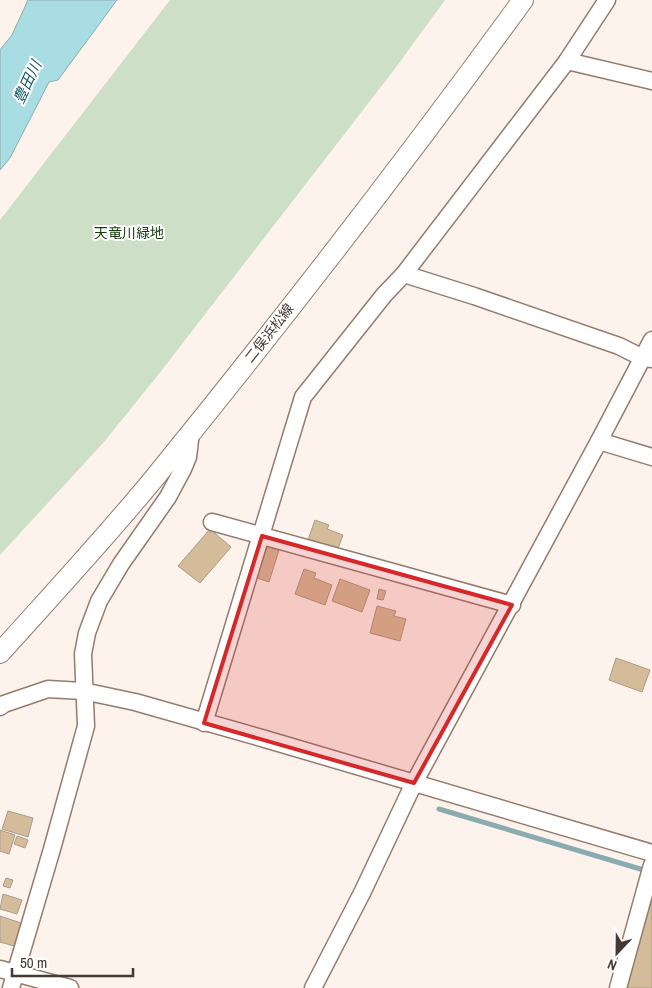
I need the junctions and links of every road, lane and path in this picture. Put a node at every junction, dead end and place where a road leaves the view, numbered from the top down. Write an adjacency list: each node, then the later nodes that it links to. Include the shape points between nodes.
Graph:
1 (523, 0): 8 (main road, 二俣浜松線, via 345,237)
2 (607, 0): 3 (street)
3 (567, 61): 4 (street); 5 (street)
4 (652, 81)
5 (404, 274): 7 (street); 12 (street, via 303,397)
6 (652, 340): 7 (street)
7 (647, 358): 9 (street)
8 (191, 432): 14 (main road, 二俣浜松線); 15 (street, via 184,469 99,601 87,633)
9 (599, 442): 10 (street); 13 (street)
10 (652, 457)
11 (212, 522): 12 (street)
12 (262, 536): 13 (street); 17 (street)
13 (512, 604): 18 (street)
14 (0, 653)
15 (83, 691): 16 (street, via 48,689); 17 (street, via 135,702); 20 (street, via 86,726 52,849)
16 (0, 707)
17 (204, 723): 18 (street)
18 (414, 783): 19 (street); 22 (street)
19 (651, 866): 23 (street)
20 (9, 977): 21 (street, via 25,974)
21 (70, 988)
22 (313, 988)
23 (618, 988)

